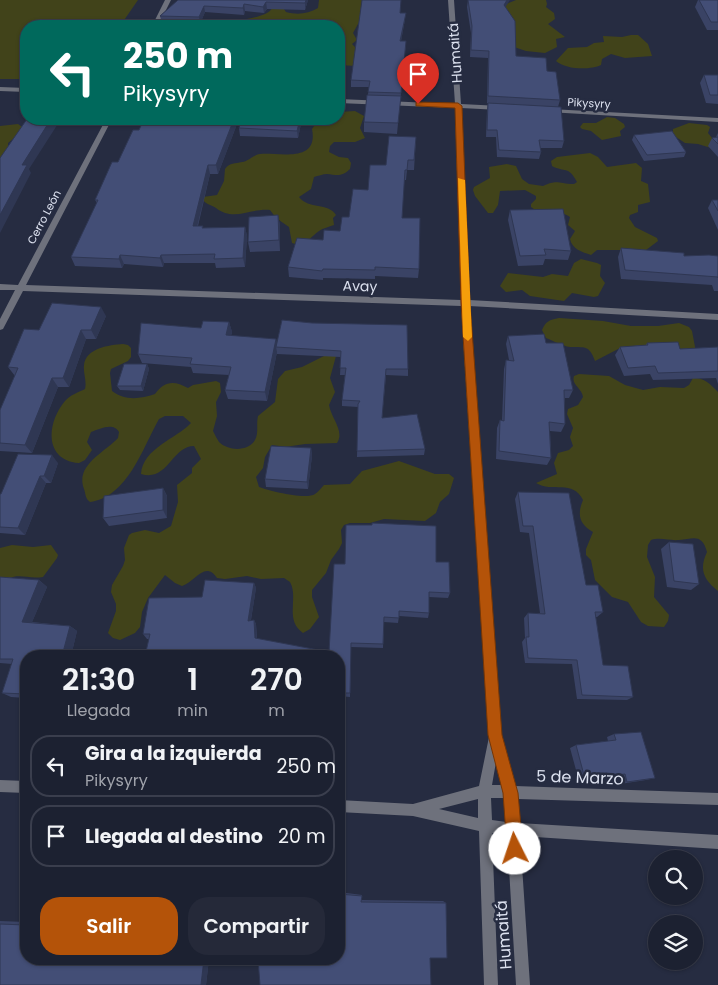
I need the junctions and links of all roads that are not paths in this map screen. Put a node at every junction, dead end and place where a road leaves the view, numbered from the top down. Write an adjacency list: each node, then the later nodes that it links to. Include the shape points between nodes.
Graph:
1 (168, 0): 3 (street)
2 (451, 0): 7 (street, Humaitá)
3 (158, 20)
4 (0, 89): 5 (street)
5 (20, 90)
6 (345, 101): 7 (street)
7 (458, 106): 8 (street); 14 (street, Humaitá)
8 (508, 108)
9 (538, 110): 10 (street, Pikysyry)
10 (718, 120)
11 (106, 125): 13 (street, Cerro León)
12 (0, 287): 13 (street, Avay)
13 (20, 288): 14 (street, Avay); 16 (street, Cerro León)
14 (465, 303): 15 (street, Avay); 17 (street, Humaitá)
15 (718, 317)
16 (0, 327)
17 (495, 735): 20 (street, Humaitá); 21 (street, Humaitá)
18 (0, 786): 19 (street)
19 (20, 788)
20 (484, 791): 21 (street, 5 de Marzo); 24 (street, 5 de Marzo); 25 (street, Humaitá)
21 (511, 793): 22 (street, 5 de Marzo); 26 (street, Humaitá)
22 (718, 799)
23 (345, 806): 24 (street, 5 de Marzo)
24 (413, 810): 25 (street, 5 de Marzo)
25 (485, 826): 26 (street, 5 de Marzo); 28 (street, Humaitá)
26 (514, 830): 27 (street, 5 de Marzo); 29 (street, Humaitá)
27 (718, 842)
28 (491, 985)
29 (523, 985)

